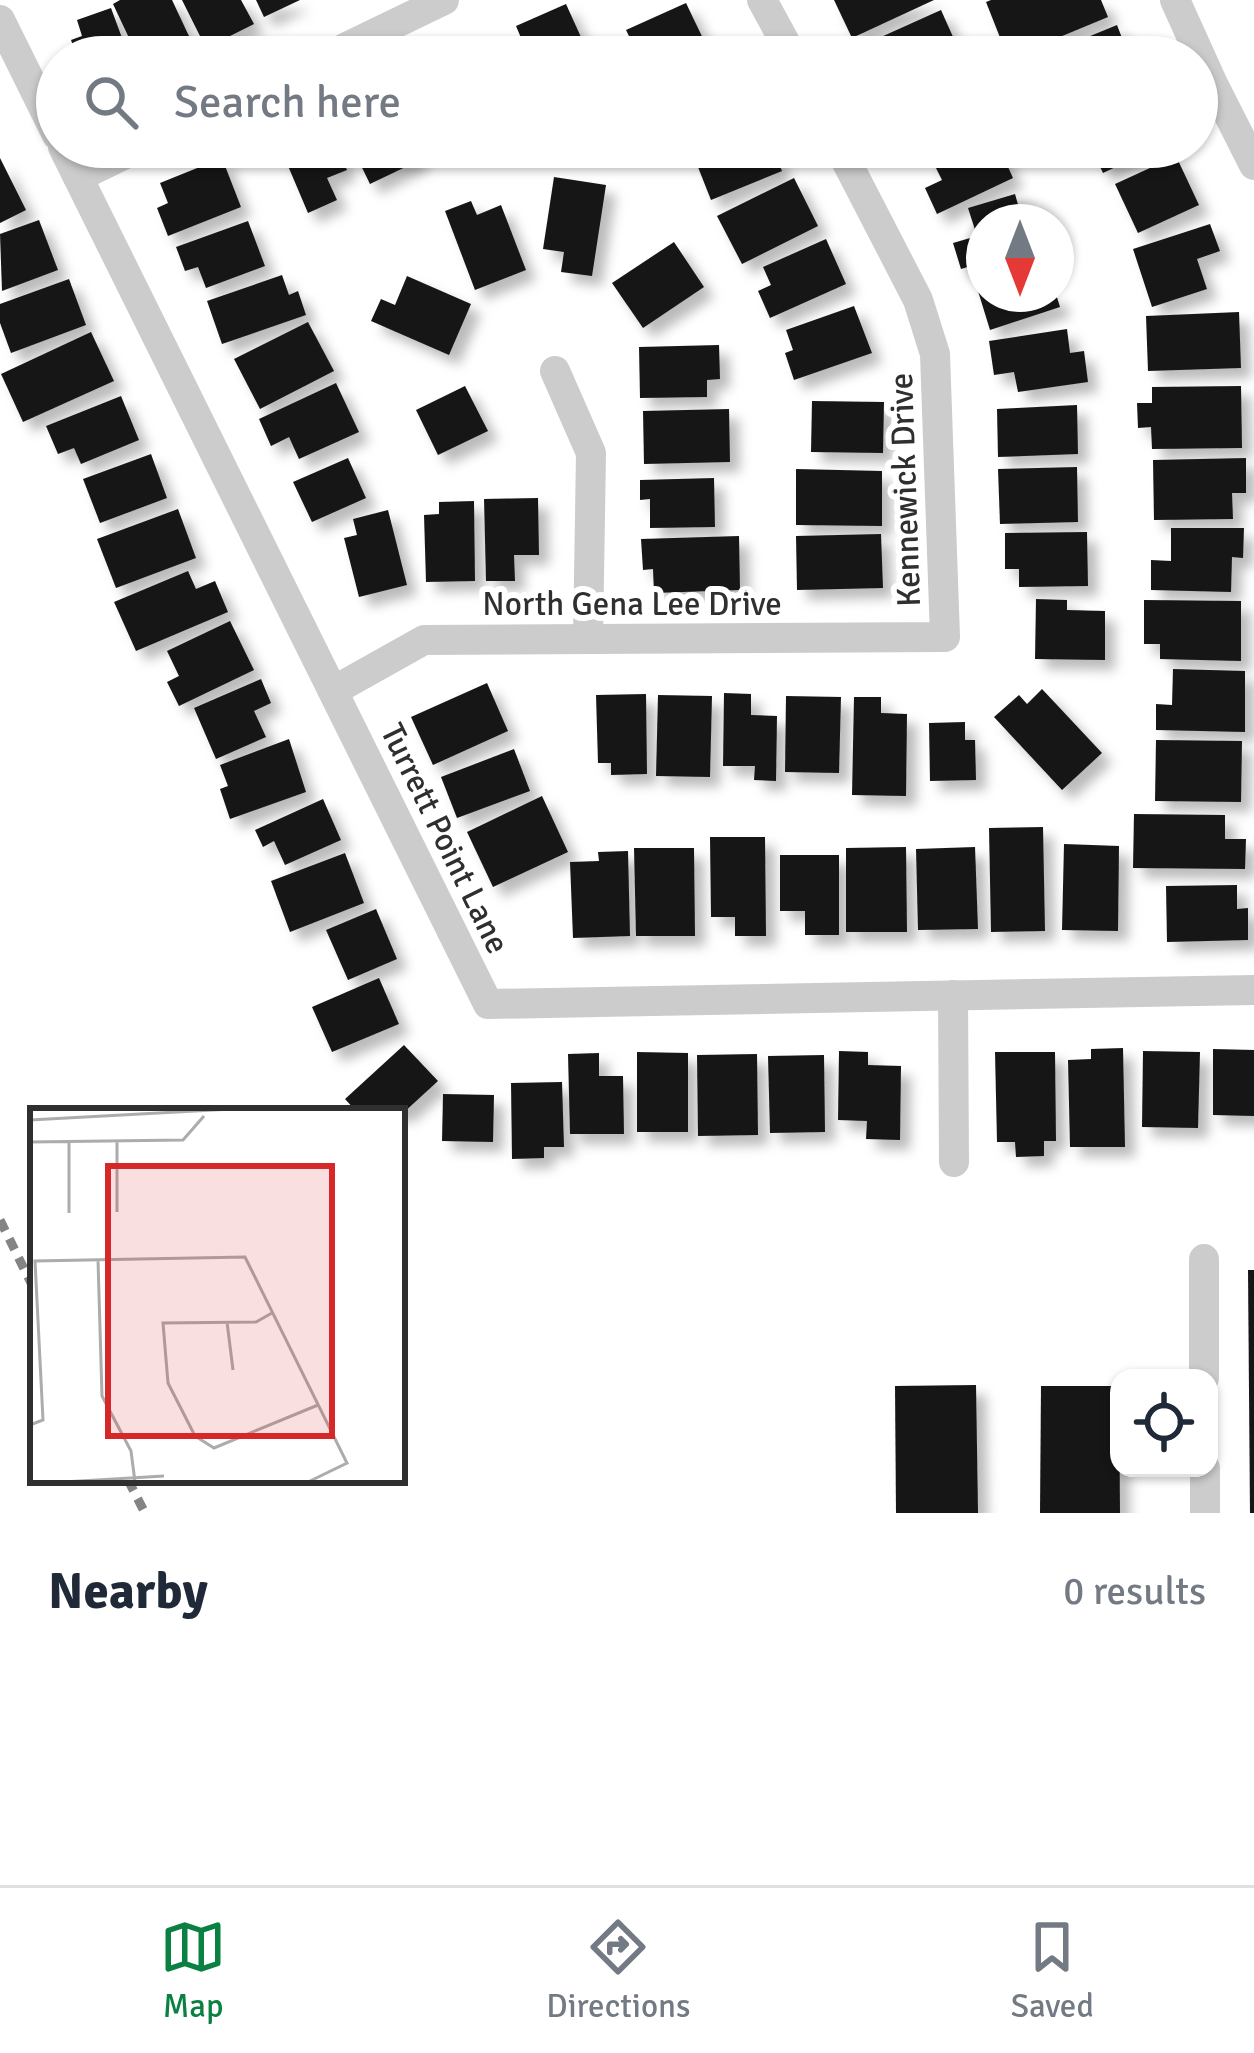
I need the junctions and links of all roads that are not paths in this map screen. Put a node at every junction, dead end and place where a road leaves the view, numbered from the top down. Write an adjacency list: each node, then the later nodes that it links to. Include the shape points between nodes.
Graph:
1 (444, 0): 5 (street)
2 (762, 0): 6 (street)
3 (1175, 0): 7 (street)
4 (0, 20): 8 (street)
5 (369, 36)
6 (782, 36)
7 (1191, 36)
8 (36, 93)
9 (1218, 94): 10 (street)
10 (1254, 165)
11 (74, 168): 14 (street, Turrett Point Lane)
12 (97, 168): 14 (street)
13 (850, 168): 16 (street, Kennewick Drive, via 918,300 935,354)
14 (78, 177): 18 (street, Turrett Point Lane)
15 (555, 371): 17 (street, via 591,453)
16 (945, 637): 17 (street, North Gena Lee Drive)
17 (587, 639): 18 (street, North Gena Lee Drive, via 424,640)
18 (333, 691): 20 (street, Turrett Point Lane, via 488,1004)
19 (1254, 990): 20 (street, Turrett Point Lane)
20 (952, 995): 21 (street)
21 (954, 1162)
22 (1204, 1259): 23 (street)
23 (1204, 1369)
24 (1205, 1477): 25 (street)
25 (1205, 1513)

